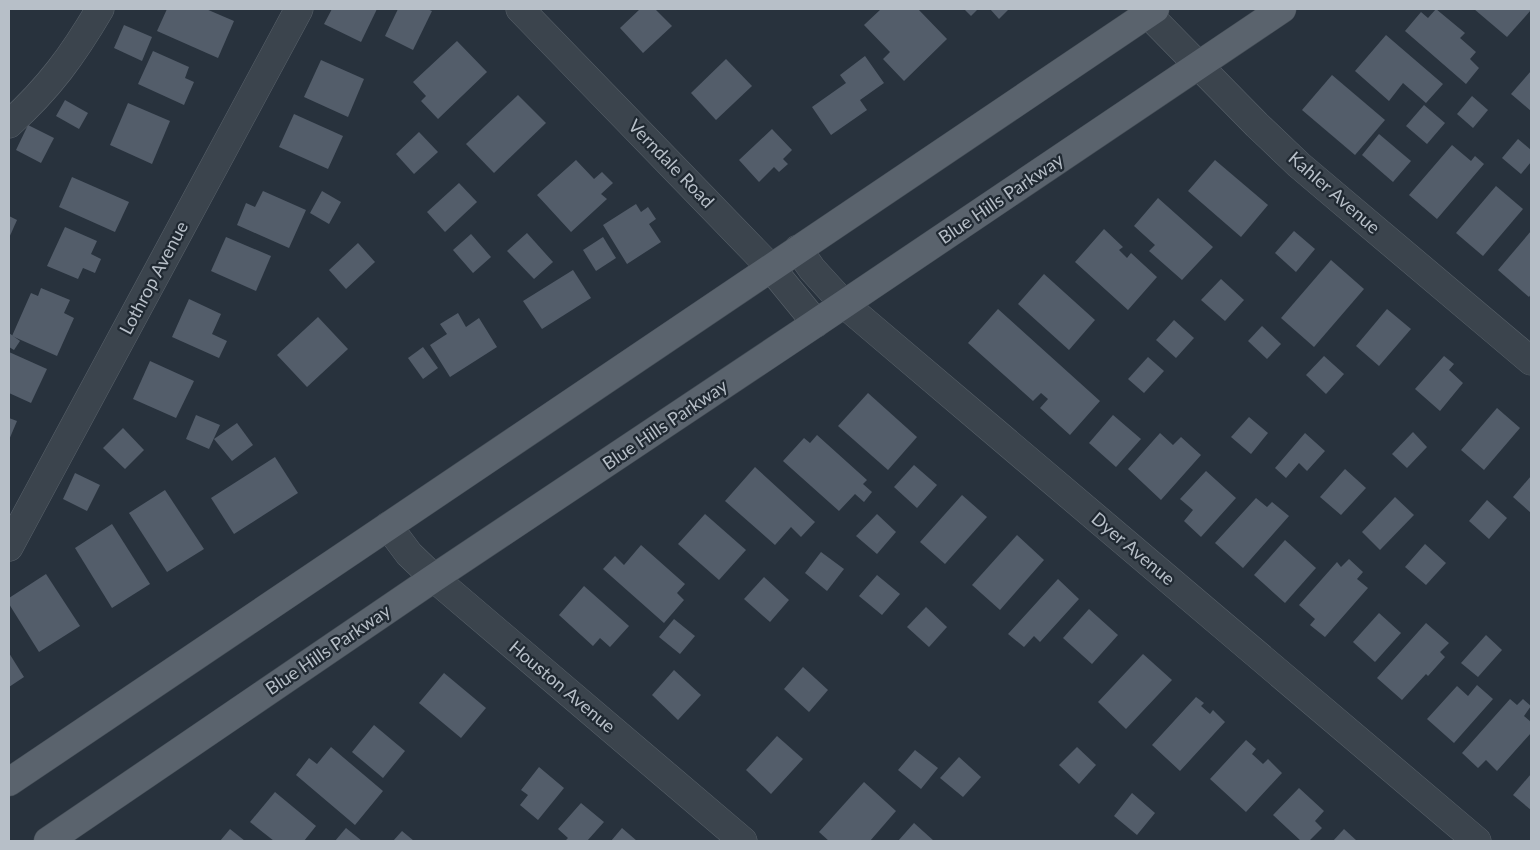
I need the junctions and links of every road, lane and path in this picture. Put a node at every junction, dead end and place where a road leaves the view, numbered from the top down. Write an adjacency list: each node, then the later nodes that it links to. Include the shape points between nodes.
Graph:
1 (100, 9): 7 (street, via 67,63)
2 (299, 9): 14 (street, Lothrop Avenue)
3 (520, 9): 9 (street, Verndale Road)
4 (1282, 9): 6 (main road, Blue Hills Parkway)
5 (1148, 10): 6 (street, Kahler Avenue); 8 (main road)
6 (1198, 66): 10 (main road, Blue Hills Parkway); 12 (street, Kahler Avenue, via 1300,165)
7 (9, 124)
8 (798, 249): 9 (main road); 10 (street, Dyer Avenue, via 812,270)
9 (771, 268): 11 (street, Verndale Road); 13 (main road)
10 (844, 304): 11 (main road, Blue Hills Parkway); 19 (street, Dyer Avenue)
11 (816, 323): 15 (main road, Blue Hills Parkway)
12 (1531, 361)
13 (388, 526): 15 (street, Houston Avenue, via 409,554); 16 (main road)
14 (9, 547)
15 (434, 578): 17 (main road, Blue Hills Parkway); 18 (street, Houston Avenue)
16 (9, 782)
17 (48, 841)
18 (744, 841)
19 (1477, 841)

